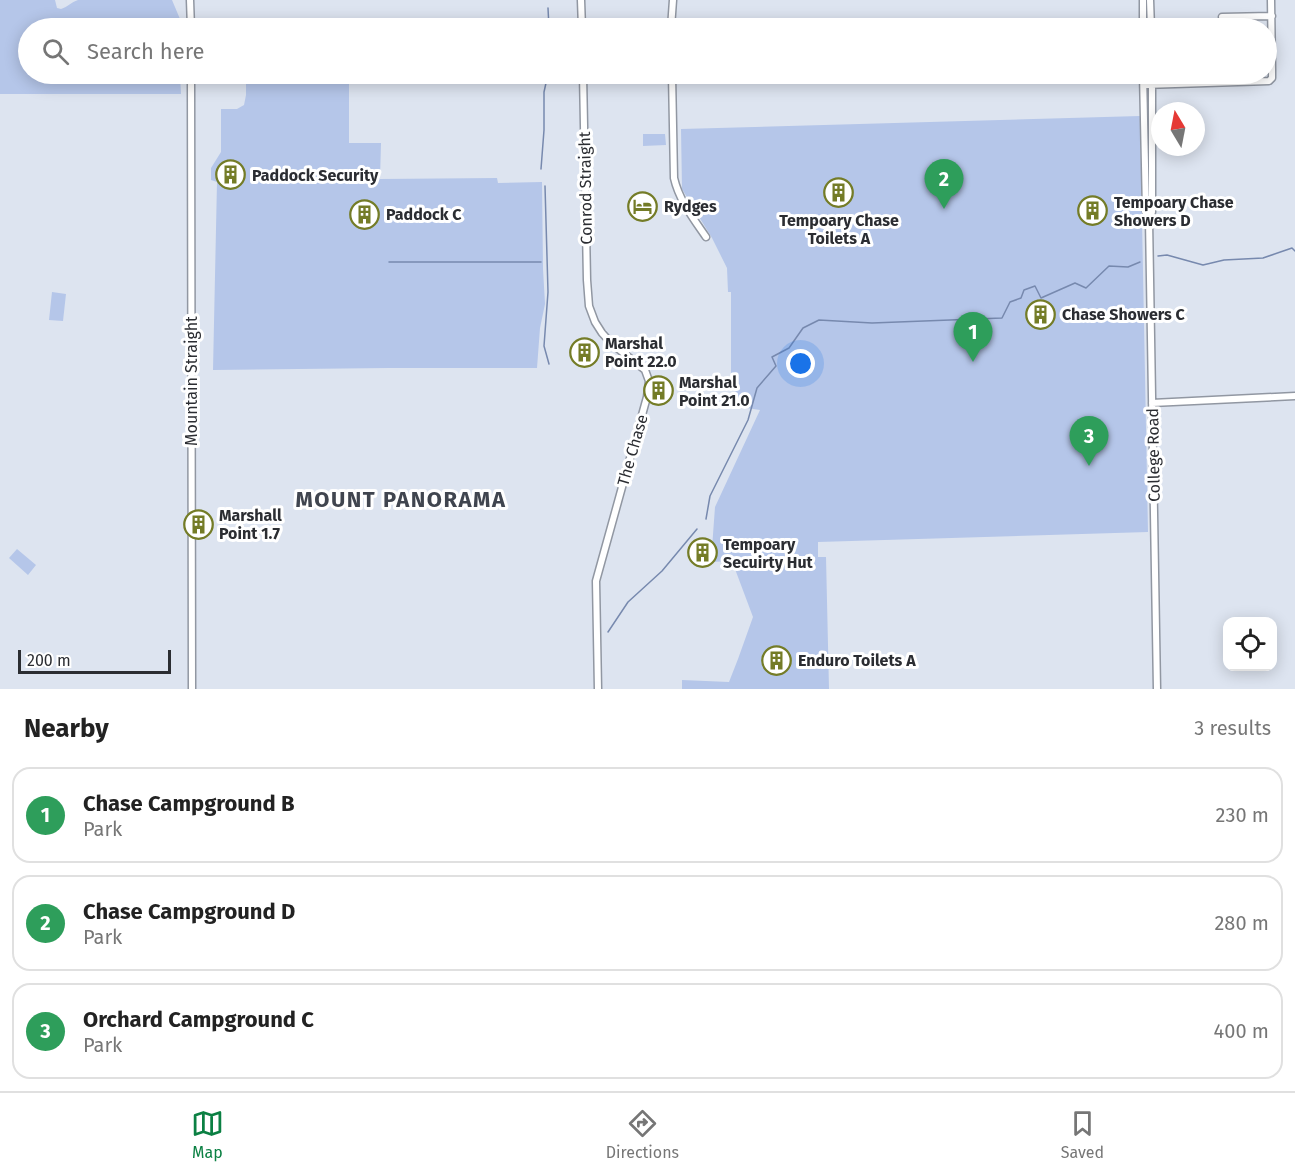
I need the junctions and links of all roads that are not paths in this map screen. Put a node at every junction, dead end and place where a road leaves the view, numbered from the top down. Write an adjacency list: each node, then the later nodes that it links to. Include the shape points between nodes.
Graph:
1 (190, 0): 9 (street)
2 (582, 0): 10 (street)
3 (673, 0): 11 (street)
4 (1143, 0): 12 (street)
5 (1150, 0): 13 (street)
6 (1271, 0): 7 (street)
7 (1272, 16): 8 (street)
8 (1222, 17)
9 (191, 18)
10 (582, 18)
11 (672, 18)
12 (1143, 18)
13 (1151, 18)
14 (191, 84): 25 (street, Mountain Straight)
15 (583, 84): 22 (street, Conrod Straight)
16 (672, 84): 21 (street, via 674,178 682,200)
17 (1181, 84): 19 (street)
18 (1144, 85): 19 (street); 20 (street, College Road)
19 (1152, 85): 20 (street, College Road)
20 (1148, 125): 24 (street, College Road, via 1146,212)
21 (706, 237)
22 (589, 302): 26 (street, The Chase, via 602,333 642,366 649,381 598,572)
23 (1295, 396): 24 (street)
24 (1152, 403): 27 (street, College Road)
25 (192, 689)
26 (597, 689)
27 (1158, 689)

